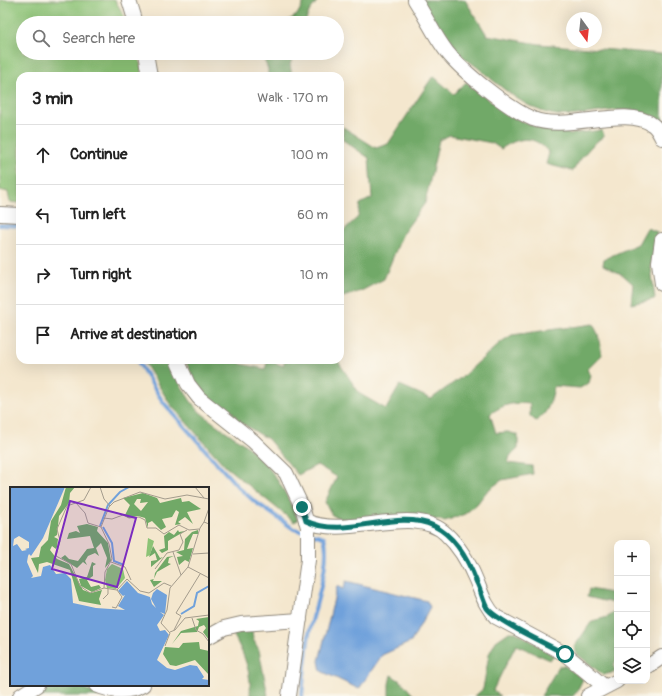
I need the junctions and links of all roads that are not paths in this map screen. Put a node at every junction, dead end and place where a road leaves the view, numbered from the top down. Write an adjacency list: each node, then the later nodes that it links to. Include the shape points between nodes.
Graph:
1 (129, 0): 3 (street)
2 (415, 0): 6 (street, via 447,51 464,70 519,112 547,123 612,118 635,119 653,125)
3 (134, 16)
4 (147, 60): 5 (street)
5 (149, 72)
6 (662, 138)
7 (0, 214): 8 (street)
8 (16, 215)
9 (662, 240): 10 (street, via 659,262)
10 (662, 284)
11 (179, 364): 12 (street, via 188,384 199,398 253,441 286,473 298,495)
12 (307, 529): 13 (street, via 306,585); 17 (street, via 317,526 333,528 412,521 445,532 470,566 487,608 496,617 565,654)
13 (300, 620): 14 (street, via 241,624 224,628); 22 (street)
14 (209, 636)
15 (662, 658): 16 (street)
16 (650, 665)
17 (611, 684): 23 (street)
18 (35, 686): 21 (street)
19 (98, 686): 20 (street, via 119,691)
20 (141, 686)
21 (20, 696)
22 (289, 696)
23 (588, 696)

